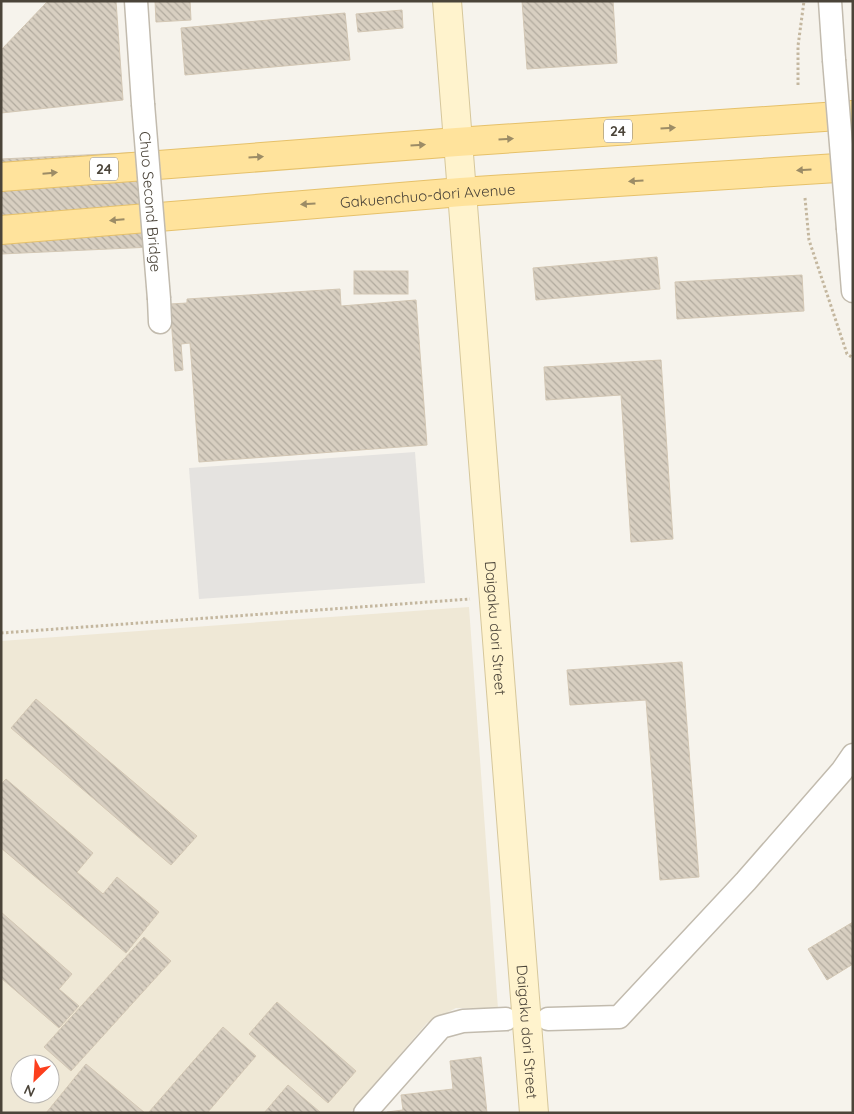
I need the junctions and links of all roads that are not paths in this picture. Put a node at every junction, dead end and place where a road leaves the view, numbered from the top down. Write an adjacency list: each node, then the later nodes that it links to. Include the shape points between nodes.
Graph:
1 (136, 1): 11 (street, Chuo Second Bridge, bridge)
2 (447, 1): 5 (street, Daigaku dori Street)
3 (830, 1): 10 (street, bridge)
4 (853, 115): 5 (main road, 24, one-way to 4)
5 (457, 142): 7 (main road, 24, one-way to 5); 8 (street, Daigaku dori Street)
6 (853, 167): 8 (main road, Gakuenchuo-dori Avenue, one-way to 8)
7 (1, 177)
8 (461, 192): 9 (main road, Gakuenchuo-dori Avenue, one-way to 9); 16 (street, Daigaku dori Street)
9 (1, 230)
10 (853, 291)
11 (160, 322)
12 (849, 769): 14 (street, via 619,1017)
13 (506, 1019): 15 (street, via 463,1020 441,1027)
14 (548, 1019)
15 (365, 1113)
16 (534, 1113)

